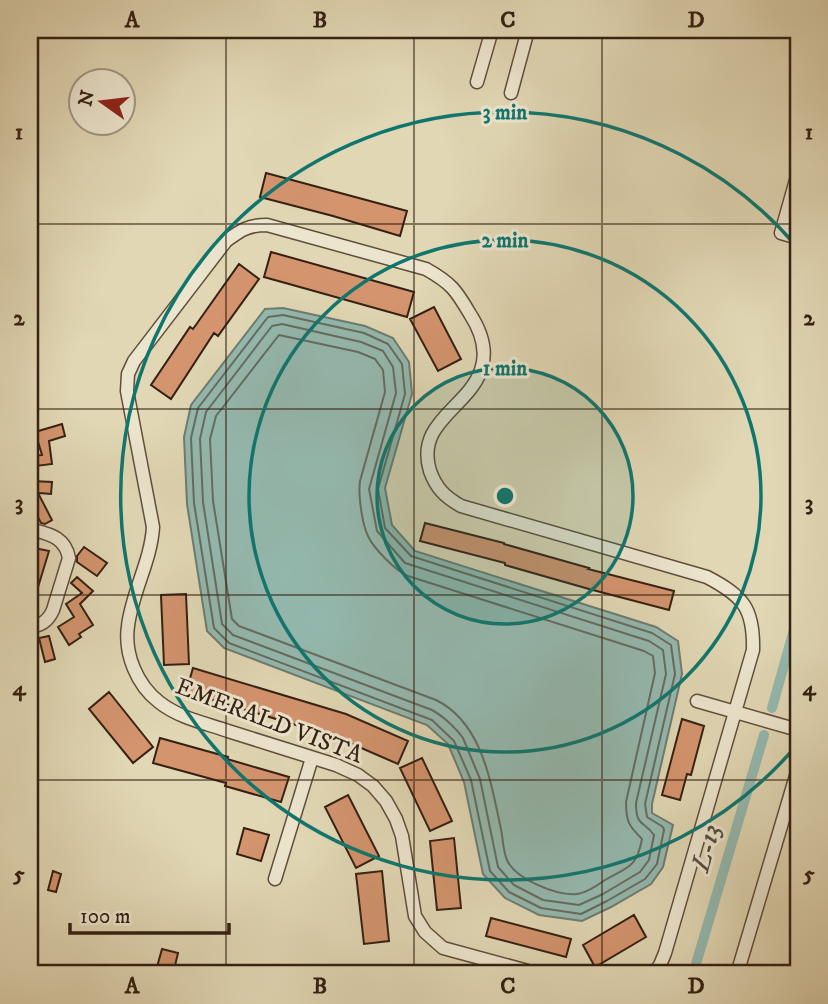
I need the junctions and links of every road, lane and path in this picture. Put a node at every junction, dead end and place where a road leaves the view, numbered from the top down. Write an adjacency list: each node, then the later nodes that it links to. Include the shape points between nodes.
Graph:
1 (492, 30): 3 (street)
2 (528, 30): 4 (street)
3 (477, 82)
4 (511, 93)
5 (798, 173): 6 (street, via 781,233)
6 (798, 238)
7 (30, 529): 8 (street, via 58,538 69,558 50,617)
8 (30, 627)
9 (697, 701): 10 (street)
10 (735, 712): 11 (street); 12 (street, EMERALD VISTA, via 753,650 753,632 743,601 726,587 707,577 461,506 444,496 434,482 427,462 428,443 435,428 475,384 485,353 477,324 455,288 426,269 253,225 226,241 128,374 127,391 153,527 127,627 128,650 145,688 173,711); 17 (street, EMERALD VISTA, via 665,953)
11 (798, 730)
12 (312, 758): 15 (street); 16 (street, EMERALD VISTA, via 358,775 386,801 402,836 415,916 436,943)
13 (798, 769): 14 (street)
14 (792, 813): 18 (street)
15 (275, 879)
16 (538, 974)
17 (653, 974)
18 (737, 974)

